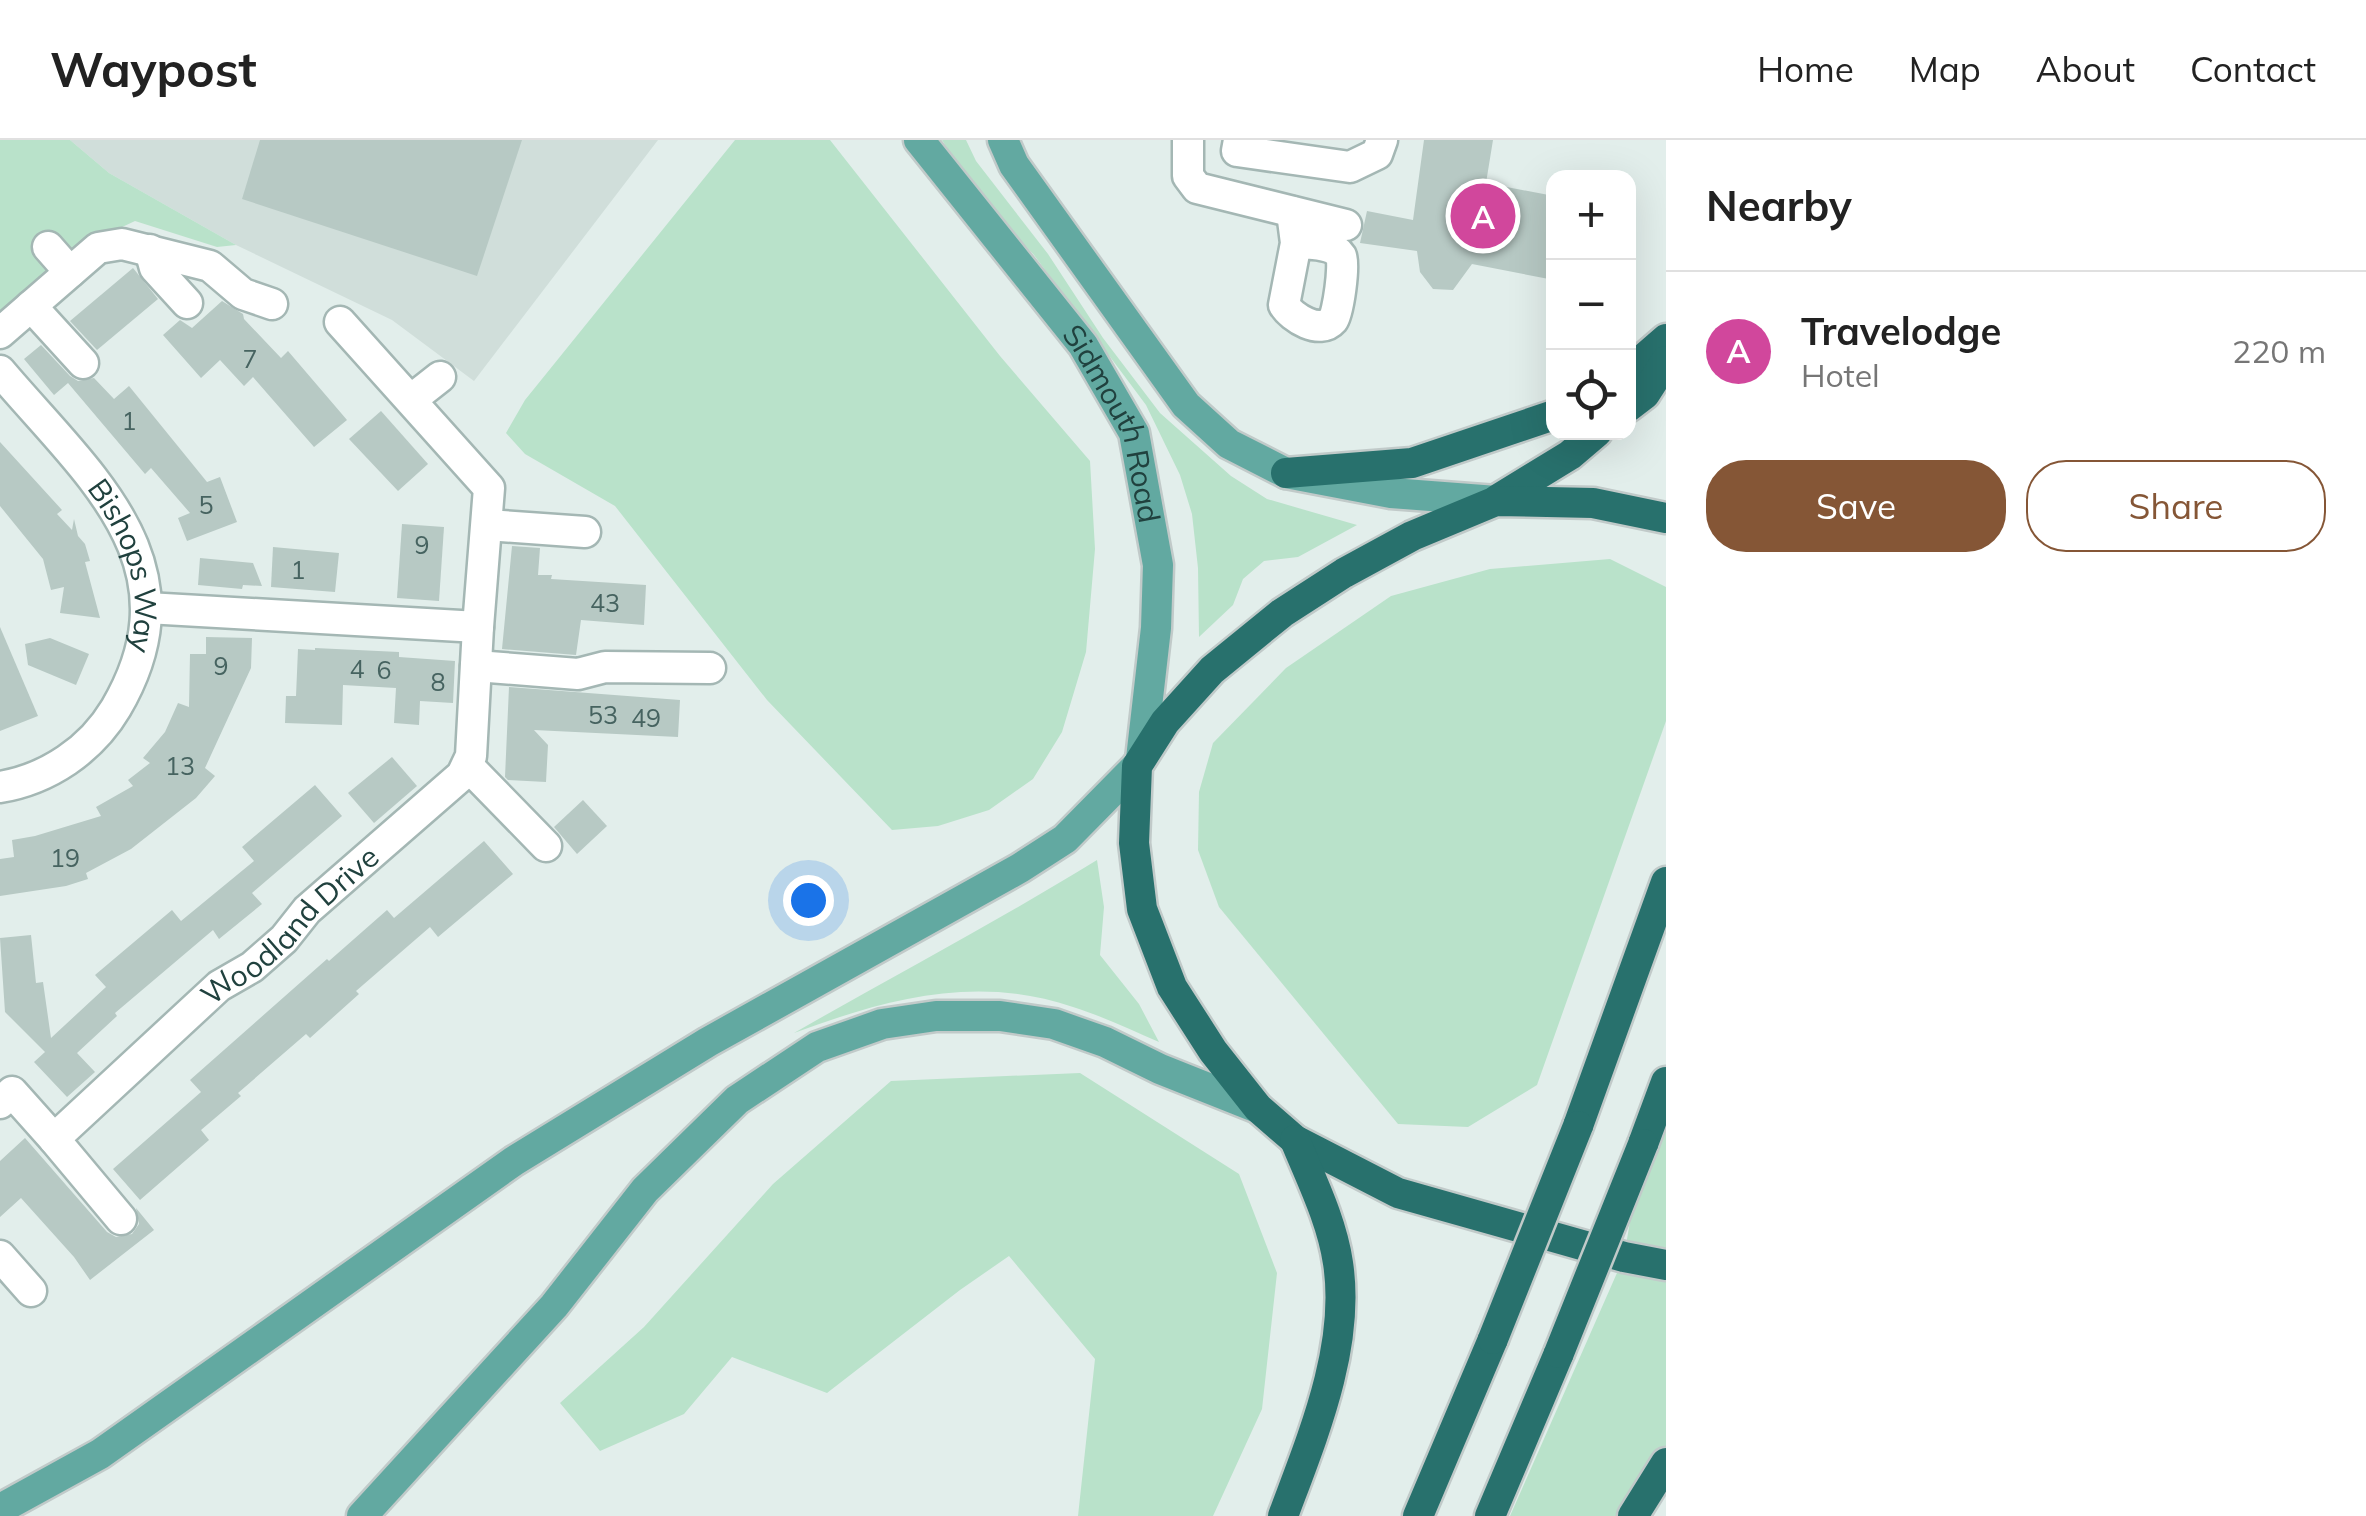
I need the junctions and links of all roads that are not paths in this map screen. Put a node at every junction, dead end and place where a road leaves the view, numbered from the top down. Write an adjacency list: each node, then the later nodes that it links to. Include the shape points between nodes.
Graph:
1 (918, 140): 36 (main road, Sidmouth Road, via 1083,344 1134,433 1158,566)
2 (1002, 140): 27 (main road, Sidmouth Road, via 1186,405 1229,444)
3 (1188, 140): 6 (street, via 1188,176 1198,188)
4 (1239, 140): 5 (street, via 1237,151 1350,167 1378,154)
5 (1382, 140)
6 (1292, 212): 7 (street); 8 (street)
7 (1346, 225)
8 (1296, 243)
9 (48, 246): 11 (street)
10 (150, 250): 11 (street, via 108,244); 12 (street, via 155,268); 13 (street, via 210,266 243,294)
11 (70, 272): 14 (street)
12 (186, 304)
13 (272, 304)
14 (31, 306): 16 (street); 19 (street)
15 (340, 322): 23 (street)
16 (0, 333)
17 (1666, 339): 20 (highway)
18 (1666, 361): 24 (highway)
19 (83, 363)
20 (1636, 365)
21 (0, 371): 32 (street, Bishops Way, via 121,516 144,575)
22 (440, 378): 23 (street)
23 (412, 400): 30 (street, via 489,488)
24 (1636, 401)
25 (1546, 418): 27 (highway, via 1412,463)
26 (1588, 440): 28 (highway)
27 (1286, 474): 28 (main road, Sidmouth Road, via 1391,494)
28 (1496, 501): 29 (highway, via 1593,503); 36 (highway, via 1412,536 1282,614 1212,670)
29 (1666, 518)
30 (487, 525): 31 (street); 33 (street)
31 (585, 532)
32 (147, 608): 33 (street); 38 (street, Bishops Way, via 140,653 109,720 60,767)
33 (478, 627): 34 (street)
34 (476, 666): 35 (street, via 578,674 605,667); 37 (street)
35 (710, 668)
36 (1139, 763): 43 (highway, via 1134,843 1142,909 1172,987); 51 (main road, via 1065,839 708,1042 514,1162 100,1454)
37 (468, 766): 39 (street); 44 (street, Woodland Drive, via 307,910 284,939 219,986)
38 (0, 787)
39 (546, 846)
40 (1666, 882): 54 (highway, bridge, via 1578,1126)
41 (1666, 1082): 55 (highway, bridge)
42 (4, 1089): 44 (street)
43 (1258, 1108): 45 (highway); 52 (main road, via 1105,1042 1054,1024 1000,1016 882,1024 818,1048 736,1100 645,1190 554,1306)
44 (54, 1139): 46 (street)
45 (1295, 1140): 48 (highway, via 1398,1193); 53 (highway, via 1338,1260 1342,1302 1324,1396)
46 (121, 1219)
47 (0, 1256): 49 (street)
48 (1666, 1264)
49 (31, 1291)
50 (1666, 1463): 56 (highway)
51 (0, 1508)
52 (362, 1516)
53 (1284, 1516)
54 (1418, 1516)
55 (1490, 1516)
56 (1633, 1516)

